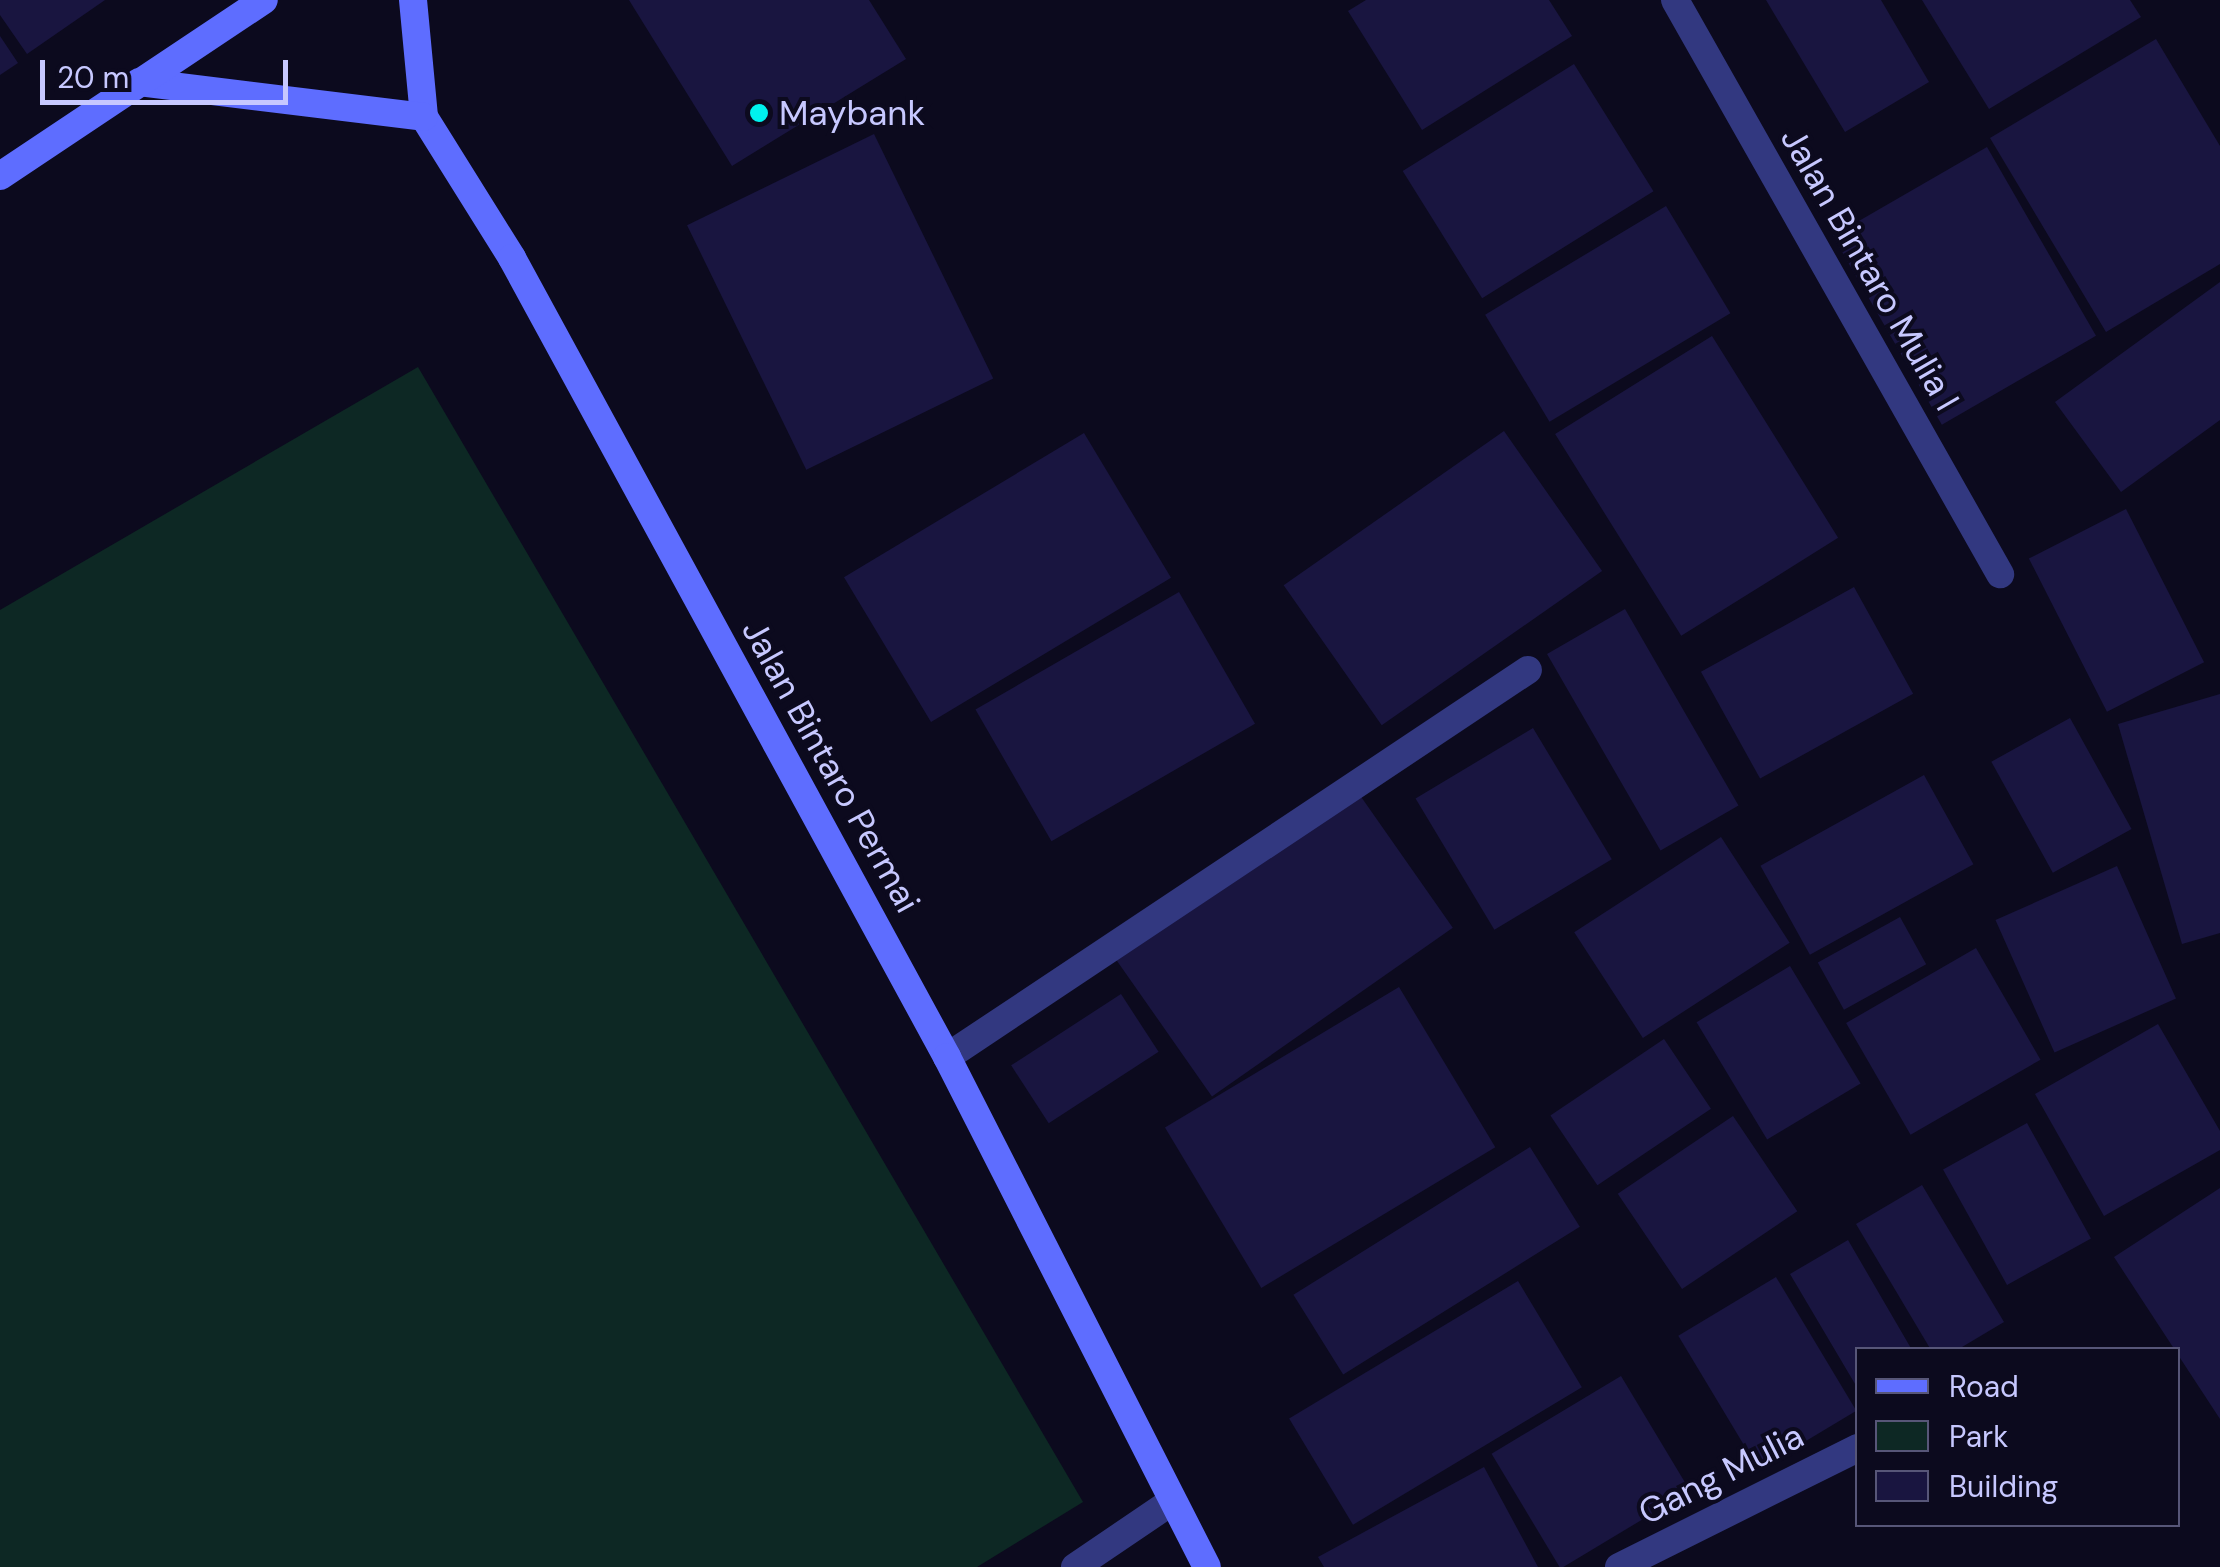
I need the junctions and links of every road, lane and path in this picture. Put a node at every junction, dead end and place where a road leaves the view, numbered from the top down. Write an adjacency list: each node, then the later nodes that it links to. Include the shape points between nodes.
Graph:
1 (264, 0): 4 (main road)
2 (413, 0): 5 (main road, Jalan Bintaro Permai)
3 (1675, 0): 7 (street, Jalan Bintaro Mulia I)
4 (139, 82): 5 (main road); 6 (main road)
5 (424, 117): 9 (main road, Jalan Bintaro Permai, via 512,258)
6 (0, 176)
7 (2000, 574)
8 (1528, 670): 9 (street)
9 (947, 1058): 11 (main road, Jalan Bintaro Permai)
10 (1855, 1449): 14 (street, Gang Mulia)
11 (1170, 1502): 12 (street); 13 (main road, Jalan Bintaro Permai)
12 (1075, 1567)
13 (1207, 1567)
14 (1619, 1567)

